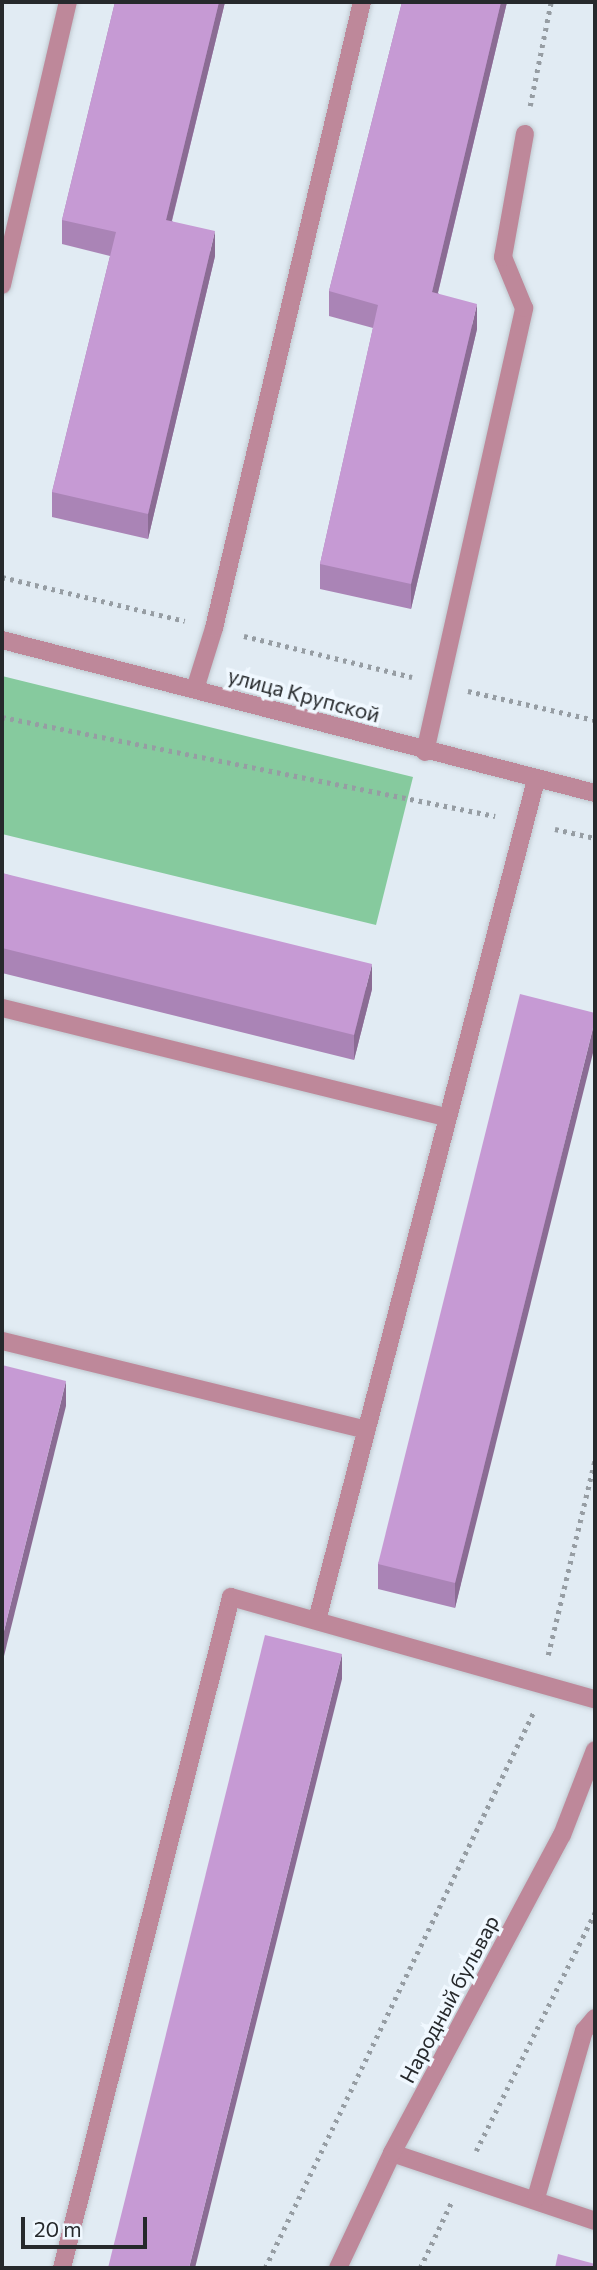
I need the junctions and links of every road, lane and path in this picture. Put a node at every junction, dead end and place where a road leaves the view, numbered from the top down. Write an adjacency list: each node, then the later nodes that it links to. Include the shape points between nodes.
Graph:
1 (68, 2): 5 (street)
2 (362, 2): 7 (street)
3 (551, 2): 4 (path)
4 (525, 134): 9 (street, via 503,257 524,307)
5 (2, 285)
6 (2, 577): 7 (path)
7 (214, 628): 9 (path); 10 (street)
8 (2, 639): 10 (street, улица Крупской)
9 (443, 685): 12 (path); 13 (street)
10 (195, 689): 13 (street, улица Крупской)
11 (2, 717): 16 (path)
12 (595, 720)
13 (425, 752): 14 (street, улица Крупской)
14 (536, 780): 15 (street, улица Крупской); 16 (street)
15 (595, 793)
16 (525, 822): 17 (path); 19 (street)
17 (595, 838)
18 (2, 1008): 19 (street)
19 (447, 1117): 21 (street)
20 (2, 1341): 21 (street)
21 (366, 1430): 23 (street)
22 (595, 1459): 24 (path)
23 (317, 1620): 24 (street); 33 (street, via 231,1597)
24 (542, 1683): 25 (street); 34 (path, via 533,1716)
25 (595, 1699)
26 (595, 1750): 29 (street, Народный бульвар, via 562,1835)
27 (595, 1912): 30 (path)
28 (595, 2018): 31 (street, via 584,2031)
29 (392, 2153): 30 (street); 35 (street, Народный бульвар)
30 (464, 2176): 31 (street); 36 (path)
31 (536, 2198): 32 (street)
32 (595, 2221)
33 (62, 2268)
34 (265, 2268)
35 (338, 2268)
36 (420, 2268)

